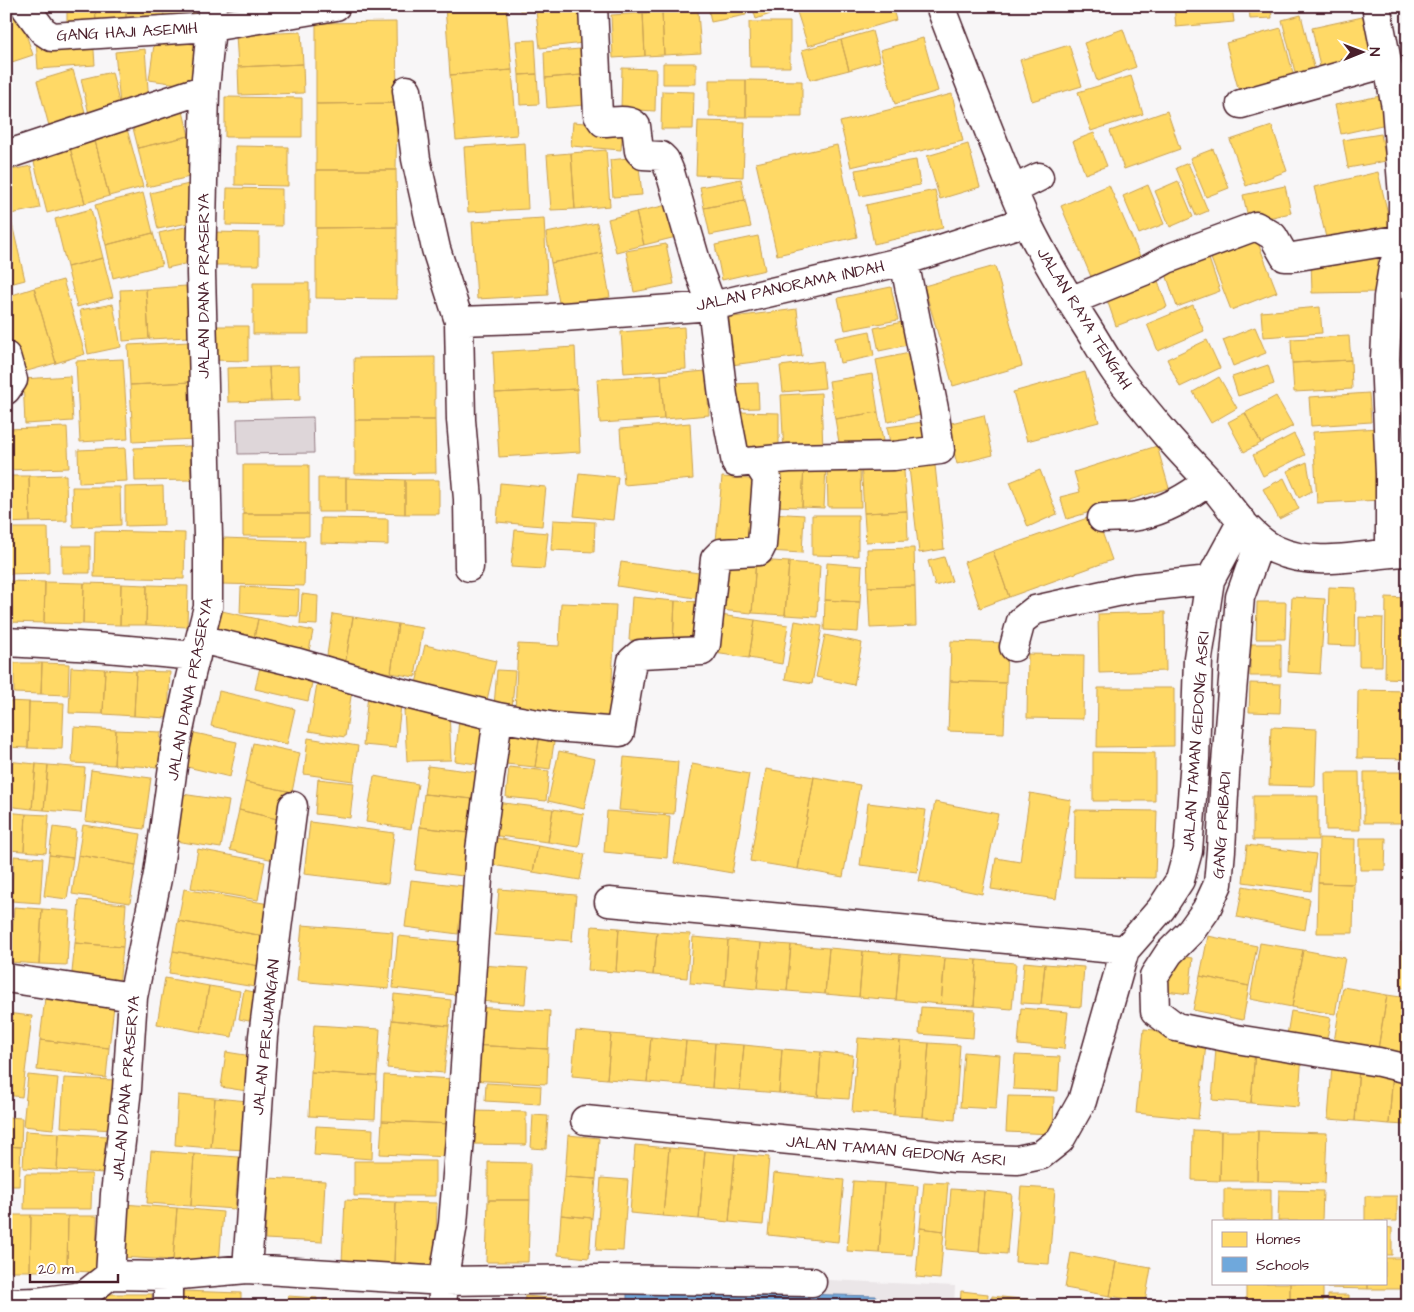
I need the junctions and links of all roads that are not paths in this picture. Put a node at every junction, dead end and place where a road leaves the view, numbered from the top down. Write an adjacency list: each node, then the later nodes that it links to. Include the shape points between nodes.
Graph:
1 (336, 6): 6 (street)
2 (593, 6): 18 (street, via 598,115 603,122 630,121 636,126 641,154 661,156 665,160)
3 (940, 6): 13 (street, JALAN RAYA TENGAH)
4 (1376, 6): 7 (street)
5 (20, 9): 6 (street, GANG HAJI ASEMIH, via 52,37)
6 (211, 17): 8 (street, JALAN DANA PRASERYA)
7 (1387, 63): 10 (street); 15 (street, via 1397,117)
8 (204, 88): 11 (street); 32 (street, JALAN DANA PRASERYA, via 201,273 208,607)
9 (407, 90): 19 (street, via 416,159 436,249)
10 (1241, 104)
11 (6, 155)
12 (1039, 177): 13 (street)
13 (1013, 190): 14 (street, JALAN RAYA TENGAH)
14 (1026, 221): 16 (street, JALAN PANORAMA INDAH); 17 (street, JALAN RAYA TENGAH)
15 (1405, 239): 17 (street, via 1285,257 1273,236 1256,226 1167,259); 27 (street, via 1393,267 1385,359 1390,474)
16 (904, 261): 18 (street, JALAN PANORAMA INDAH); 22 (street, via 940,450 894,456)
17 (1070, 301): 23 (street, JALAN RAYA TENGAH, via 1116,372 1163,432)
18 (712, 306): 19 (street, JALAN PANORAMA INDAH); 22 (street, via 722,396)
19 (459, 321): 28 (street)
20 (6, 356): 21 (street, via 13,380)
21 (6, 390)
22 (748, 462): 33 (street, via 760,467 767,478 762,545 759,551 721,553 715,559 706,644 702,651 640,654 632,661 620,732 555,727)
23 (1209, 481): 24 (street, via 1165,509 1136,516); 25 (street, JALAN RAYA TENGAH)
24 (1102, 518)
25 (1242, 521): 26 (street, JALAN RAYA TENGAH); 29 (street, JALAN TAMAN GEDONG ASRI)
26 (1260, 541): 27 (street, JALAN RAYA TENGAH, via 1276,550 1311,558); 39 (street, GANG PRIBADI, via 1240,598 1218,884 1206,910 1154,976 1155,1011 1176,1027)
27 (1399, 552)
28 (469, 567)
29 (1210, 580): 31 (street, via 1135,588 1035,610 1021,621); 36 (street, JALAN TAMAN GEDONG ASRI, via 1198,658 1196,759 1188,852 1180,880 1161,909)
30 (6, 642): 32 (street)
31 (1014, 646)
32 (198, 648): 33 (street, via 296,662); 38 (street, JALAN DANA PRASERYA, via 176,744 158,874)
33 (498, 717): 45 (street, via 480,850 453,1224)
34 (293, 806): 41 (street, JALAN PERJUANGAN, via 263,1036)
35 (609, 902): 36 (street)
36 (1125, 950): 40 (street, JALAN TAMAN GEDONG ASRI, via 1082,1101 1060,1140 1041,1155 1017,1160 955,1158)
37 (6, 978): 38 (street)
38 (133, 997): 42 (street, JALAN DANA PRASERYA)
39 (1408, 1069)
40 (586, 1120)
41 (247, 1269): 43 (street); 45 (street)
42 (110, 1275): 43 (street); 46 (street, via 83,1296)
43 (168, 1276): 47 (street)
44 (812, 1282): 45 (street, via 602,1279)
45 (443, 1294)
46 (6, 1304)
47 (168, 1306)

